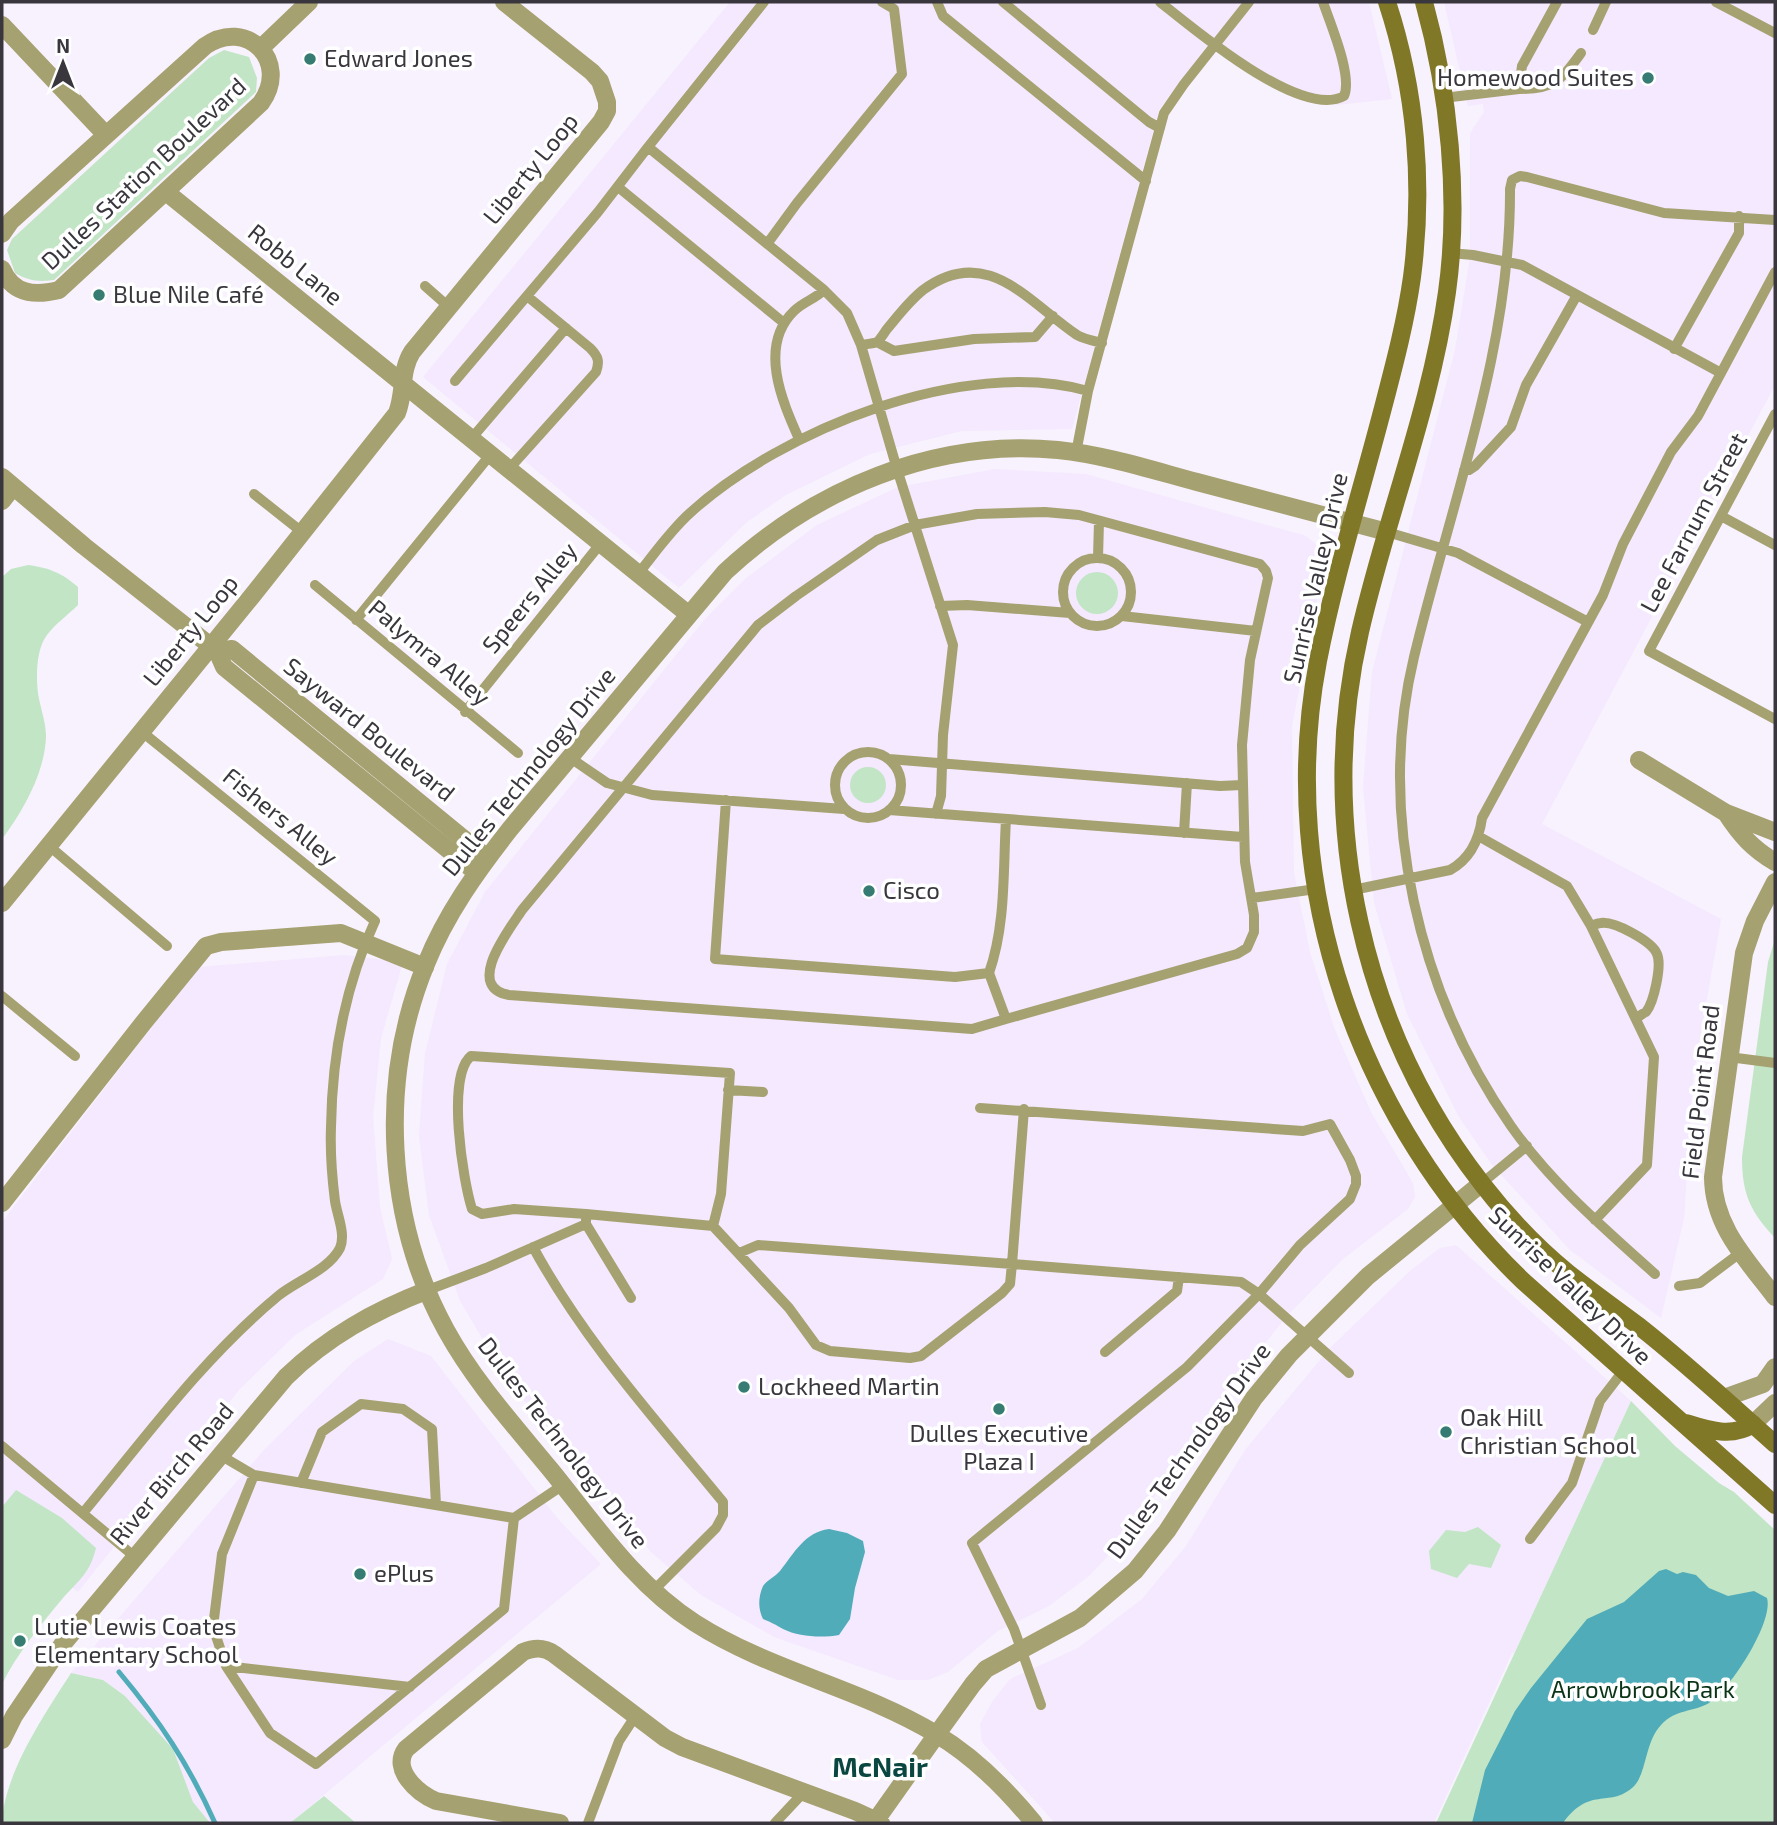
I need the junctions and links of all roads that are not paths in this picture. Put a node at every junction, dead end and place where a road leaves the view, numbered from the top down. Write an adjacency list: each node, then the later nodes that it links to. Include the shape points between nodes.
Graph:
1 (309, 2): 19 (street, Dulles Station Boulevard)
2 (504, 2): 41 (street, Liberty Loop, via 592,72 605,90 607,111)
3 (764, 2): 25 (lane)
4 (882, 2): 32 (lane, via 894,9 902,74)
5 (937, 2): 26 (lane, via 943,16)
6 (1003, 2): 23 (lane)
7 (1160, 2): 18 (lane)
8 (1249, 2): 18 (lane)
9 (1323, 2): 18 (lane, via 1347,85 1342,98 1317,98 1278,86)
10 (1387, 2): 66 (main road, Sunrise Valley Drive, via 1415,133 1417,227 1402,333)
11 (1424, 2): 22 (main road, Sunrise Valley Drive)
12 (1557, 2): 21 (lane, via 1522,66)
13 (1606, 2): 16 (lane)
14 (1716, 2): 17 (lane)
15 (2, 25): 24 (street)
16 (1593, 30)
17 (1775, 33)
18 (1216, 45): 23 (lane, via 1164,113)
19 (261, 48): 24 (street, Dulles Station Boulevard, via 250,40 216,38); 28 (street, Dulles Station Boulevard, via 271,68 267,95)
20 (1581, 53): 21 (lane, via 1559,81)
21 (1519, 89): 22 (lane)
22 (1443, 98): 33 (main road, Sunrise Valley Drive, via 1452,189)
23 (1160, 128): 26 (lane)
24 (106, 135): 31 (street, Dulles Station Boulevard)
25 (648, 147): 27 (lane); 32 (lane)
26 (1146, 181): 46 (lane)
27 (618, 187): 40 (lane); 43 (lane)
28 (166, 192): 36 (street, Dulles Station Boulevard, via 59,290 26,293); 50 (street, Robb Lane)
29 (1739, 216): 30 (lane); 34 (lane, via 1664,213 1520,176 1510,189); 48 (lane, via 1739,233)
30 (1775, 219)
31 (2, 234)
32 (767, 244): 38 (lane)
33 (1450, 253): 34 (lane); 69 (main road, Sunrise Valley Drive, via 1435,362)
34 (1508, 261): 39 (lane); 61 (lane, via 1499,331)
35 (1775, 272): 49 (lane)
36 (4, 280)
37 (425, 286): 41 (lane)
38 (824, 290): 43 (lane); 47 (lane, via 847,313)
39 (1577, 295): 48 (lane); 61 (lane, via 1526,385 1511,427 1475,466)
40 (527, 296): 44 (lane); 51 (lane)
41 (450, 307): 50 (street, Liberty Loop, via 409,357)
42 (1053, 316): 45 (lane, via 1035,337 974,339 894,351); 45 (lane, via 1005,281 965,273 941,279 921,292); 46 (lane, via 1079,337)
43 (784, 323): 56 (lane, via 777,343 777,371)
44 (566, 328): 55 (lane); 59 (lane, via 598,356 599,365)
45 (877, 342): 47 (lane)
46 (1102, 343): 52 (lane)
47 (861, 345): 53 (lane)
48 (1674, 349): 49 (lane)
49 (1721, 373): 81 (lane, via 1665,464)
50 (398, 380): 55 (street); 68 (street, Liberty Loop, via 397,413)
51 (456, 381)
52 (1088, 391): 53 (lane, via 1044,384 981,385); 57 (lane)
53 (879, 408): 56 (lane); 60 (lane)
54 (1775, 414): 64 (lane, Lee Farnum Street)
55 (471, 439): 58 (street)
56 (799, 439): 74 (lane, via 690,513)
57 (1076, 453): 60 (street, Dulles Technology Drive, via 987,451); 66 (street, Dulles Technology Drive)
58 (491, 454): 59 (street); 80 (lane)
59 (509, 469): 70 (street)
60 (897, 469): 67 (lane); 78 (street, Dulles Technology Drive, via 841,491 789,520 735,563)
61 (1464, 470): 72 (lane)
62 (6, 488): 83 (street, Sayward Boulevard)
63 (254, 494): 68 (lane)
64 (1721, 516): 71 (lane); 85 (lane, Lee Farnum Street, via 1649,651)
65 (1099, 521): 67 (lane, via 1079,515 1011,512 977,513); 73 (lane); 82 (lane, via 1260,564 1268,578)
66 (1353, 523): 69 (street, Dulles Technology Drive); 110 (main road, Sunrise Valley Drive, via 1326,623 1310,723 1307,791)
67 (915, 525): 76 (lane); 94 (lane, via 877,540 758,625)
68 (302, 532): 83 (street, Liberty Loop)
69 (1387, 532): 72 (lane); 111 (main road, Sunrise Valley Drive, via 1349,693 1343,792)
70 (601, 543): 74 (street); 84 (lane, Speers Alley)
71 (1775, 545)
72 (1443, 548): 81 (lane); 108 (lane, via 1409,680 1400,757 1401,811)
73 (1098, 558): 77 (lane, via 1083,561 1067,575 1063,601); 79 (lane, via 1126,573 1131,598)
74 (638, 573): 78 (street)
75 (315, 585): 80 (lane, Palymra Alley)
76 (940, 606): 77 (lane); 91 (lane, via 953,645)
77 (1070, 613): 79 (lane, via 1082,624 1096,627)
78 (688, 614): 88 (street, Dulles Technology Drive)
79 (1122, 616): 82 (lane)
80 (356, 620): 84 (lane, Palymra Alley)
81 (1588, 622): 104 (lane, via 1482,818)
82 (1256, 631): 93 (lane, via 1245,705)
83 (214, 649): 86 (street, Liberty Loop); 107 (street, Sayward Boulevard, via 224,667)
84 (465, 712): 87 (lane, Palymra Alley)
85 (1775, 719)
86 (141, 730): 105 (street, Liberty Loop); 115 (lane, Fishers Alley, via 375,921)
87 (518, 752)
88 (569, 757): 94 (lane); 107 (street, Dulles Technology Drive)
89 (888, 759): 91 (lane); 96 (lane, via 879,754 848,758 835,777); 97 (lane, via 901,784)
90 (1639, 760): 98 (street)
91 (942, 763): 92 (lane); 99 (lane)
92 (1187, 783): 93 (lane); 102 (lane)
93 (1242, 785): 103 (lane)
94 (622, 789): 95 (lane); 121 (lane, via 508,932 489,971 489,983 496,991 972,1029)
95 (726, 800): 96 (lane); 118 (lane, via 715,959 955,977)
96 (844, 808): 97 (lane, via 871,818)
97 (889, 810): 99 (lane)
98 (1726, 813): 101 (street); 106 (street, via 1744,840)
99 (936, 814): 100 (lane)
100 (1006, 819): 102 (lane); 118 (lane, via 999,929)
101 (1775, 832)
102 (1184, 833): 103 (lane)
103 (1243, 837): 112 (lane)
104 (1479, 837): 108 (lane, via 1457,866); 114 (lane, via 1567,886)
105 (48, 845): 113 (street, Liberty Loop); 116 (lane)
106 (1775, 862)
107 (482, 865): 117 (street, Dulles Technology Drive, via 447,919)
108 (1411, 879): 111 (lane); 129 (lane, via 1426,949 1455,1027 1496,1103)
109 (1775, 882): 123 (street, Field Point Road, via 1746,943)
110 (1316, 889): 112 (lane); 132 (main road, Sunrise Valley Drive, via 1341,991 1365,1054 1405,1132)
111 (1353, 890): 130 (main road, Sunrise Valley Drive, via 1368,956 1402,1052 1438,1118)
112 (1252, 898): 121 (lane, via 1254,932 1247,948 1237,954)
113 (2, 903)
114 (1591, 926): 120 (lane); 120 (lane, via 1609,924 1641,938 1655,950 1659,968 1652,998 1646,1012)
115 (366, 942): 117 (street); 131 (street, via 332,933 206,946); 164 (lane, via 347,1000 333,1074 331,1166 340,1247 331,1259 249,1320 218,1352)
116 (167, 946)
117 (425, 967): 143 (street, Dulles Technology Drive, via 401,1053 395,1137 403,1210)
118 (989, 973): 121 (lane)
119 (2, 996): 122 (lane)
120 (1637, 1018): 134 (lane, via 1654,1057 1647,1165)
121 (1006, 1019)
122 (75, 1056)
123 (1728, 1057): 124 (lane); 138 (street, Field Point Road, via 1713,1189 1722,1222)
124 (1775, 1063)
125 (728, 1090): 126 (lane); 133 (lane, via 730,1073 478,1055 467,1059 461,1075 459,1136 472,1209 482,1213 514,1209); 135 (lane)
126 (763, 1092)
127 (980, 1108): 128 (lane)
128 (1024, 1109): 139 (lane); 144 (lane, via 1303,1131 1330,1124 1356,1176 1354,1192)
129 (1527, 1146): 130 (lane); 134 (lane)
130 (1482, 1183): 132 (street, Dulles Technology Drive); 152 (main road, Sunrise Valley Drive, via 1552,1259)
131 (2, 1203)
132 (1455, 1206): 147 (street, Dulles Technology Drive, via 1368,1276); 150 (main road, Sunrise Valley Drive, via 1505,1264)
133 (586, 1219): 135 (lane); 136 (lane); 146 (lane)
134 (1595, 1220): 140 (lane)
135 (713, 1226): 137 (lane)
136 (533, 1247): 143 (lane); 168 (lane, via 601,1352 723,1502 716,1528)
137 (739, 1253): 139 (lane, via 758,1245); 139 (lane, via 820,1348 910,1358 920,1356 1007,1288)
138 (1741, 1253): 142 (lane, via 1700,1283); 145 (street, Field Point Road)
139 (1012, 1264): 141 (lane)
140 (1655, 1274)
141 (1179, 1277): 144 (lane, via 1241,1282); 148 (lane, via 1177,1291)
142 (1679, 1286)
143 (428, 1290): 158 (street, River Birch Road, via 375,1313 315,1351 272,1392); 161 (street, Dulles Technology Drive, via 445,1329 472,1371)
144 (1259, 1294): 147 (lane); 169 (lane, via 1187,1367 972,1543)
145 (1775, 1297)
146 (631, 1298)
147 (1307, 1336): 151 (lane); 169 (street, Dulles Technology Drive, via 1254,1398 1145,1559 1096,1607)
148 (1105, 1352)
149 (1775, 1367): 152 (street, via 1763,1384)
150 (1623, 1371): 154 (main road, Sunrise Valley Drive); 166 (lane, via 1600,1401 1573,1483)
151 (1349, 1373)
152 (1724, 1398): 155 (main road, Sunrise Valley Drive)
153 (1775, 1403): 155 (street)
154 (1679, 1421): 155 (main road, via 1730,1432); 162 (main road, Sunrise Valley Drive)
155 (1753, 1424): 156 (main road, Sunrise Valley Drive)
156 (1775, 1444)
157 (2, 1446): 164 (lane)
158 (220, 1455): 159 (lane); 167 (street, River Birch Road)
159 (254, 1475): 160 (lane); 170 (lane, via 222,1554 213,1627)
160 (301, 1483): 163 (lane); 163 (lane, via 322,1432 361,1404 403,1409 432,1429)
161 (563, 1485): 165 (lane); 168 (street, Dulles Technology Drive)
162 (1775, 1505)
163 (436, 1506): 165 (lane)
164 (83, 1513): 167 (lane)
165 (514, 1518): 171 (lane, via 504,1609)
166 (1530, 1539)
167 (135, 1557): 175 (street, River Birch Road, via 62,1645)
168 (653, 1591): 174 (street, Dulles Technology Drive, via 692,1621 742,1649 875,1703)
169 (1023, 1650): 172 (lane); 174 (street, Dulles Technology Drive, via 979,1676)
170 (226, 1667): 171 (lane); 171 (lane, via 270,1733 316,1763)
171 (410, 1687)
172 (1041, 1705)
173 (636, 1715): 176 (street, via 682,1747); 178 (street, via 554,1654 534,1648 523,1652 403,1752 403,1770 420,1791 436,1801); 179 (lane, via 619,1741)
174 (937, 1734): 177 (street); 181 (street, via 988,1776)
175 (2, 1740)
176 (804, 1792): 177 (street); 180 (lane)
177 (877, 1822)
178 (560, 1823)
179 (588, 1823)
180 (775, 1823)
181 (1034, 1823)

